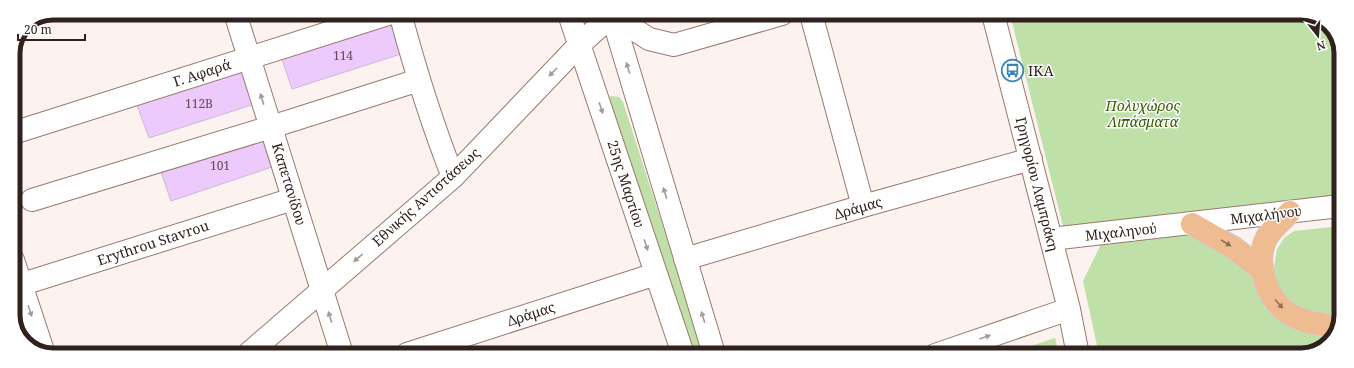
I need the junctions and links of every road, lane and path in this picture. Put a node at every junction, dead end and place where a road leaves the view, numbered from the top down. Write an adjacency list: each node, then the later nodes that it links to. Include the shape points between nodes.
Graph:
1 (237, 20): 12 (street, Καπετανίδου)
2 (369, 20): 12 (street, Γ. Αφαρά)
3 (402, 20): 13 (street)
4 (571, 20): 11 (street, 25ης Μαρτίου)
5 (606, 20): 11 (street, Εθνικής Αντιστάσεως)
6 (614, 20): 25 (street, one-way to 6)
7 (621, 20): 8 (street, via 649,39 674,45)
8 (761, 20)
9 (813, 20): 20 (street)
10 (996, 20): 16 (street, Γρηγορίου Λαμπράκη)
11 (580, 44): 17 (street, Εθνικής Αντιστάσεως, one-way to 17); 27 (street, 25ης Μαρτίου, one-way to 27)
12 (249, 58): 14 (street, Καπετανίδου, one-way to 12); 15 (street, Γ. Αφαρά)
13 (419, 80): 14 (street); 17 (street, via 440,146)
14 (271, 127): 18 (street, Καπετανίδου); 19 (street)
15 (20, 131)
16 (1031, 159): 20 (street, Δράμας); 24 (street, Γρηγορίου Λαμπράκη)
17 (453, 177): 29 (street, Εθνικής Αντιστάσεως, one-way to 29)
18 (293, 199): 28 (street, Erythrou Stavrou); 29 (street, Καπετανίδου)
19 (32, 200)
20 (862, 206): 25 (street, Δράμας)
21 (1334, 207): 22 (street, Μιχαλήνου)
22 (1290, 212): 23 (street, Μιχαλήνου); 26 (main road, via 1268,235 1262,249)
23 (1192, 224): 24 (street, Μιχαληνού); 26 (main road, one-way to 26, via 1234,248)
24 (1051, 239): 31 (street, Γρηγορίου Λαμπράκη)
25 (685, 259): 38 (street, one-way to 25)
26 (1262, 270): 32 (main road, one-way to 32, via 1267,286 1278,304 1290,315)
27 (656, 274): 36 (street, Δράμας); 37 (street, 25ης Μαρτίου)
28 (20, 285)
29 (322, 290): 34 (street, Εθνικής Αντιστάσεως); 35 (street, Καπετανίδου, one-way to 29)
30 (20, 294): 33 (street, one-way to 33)
31 (1068, 309): 39 (street, one-way to 31); 40 (street, Γρηγορίου Λαμπράκη)
32 (1332, 327)
33 (41, 346)
34 (255, 348)
35 (340, 348)
36 (426, 348)
37 (681, 348)
38 (712, 348)
39 (955, 348)
40 (1076, 348)

